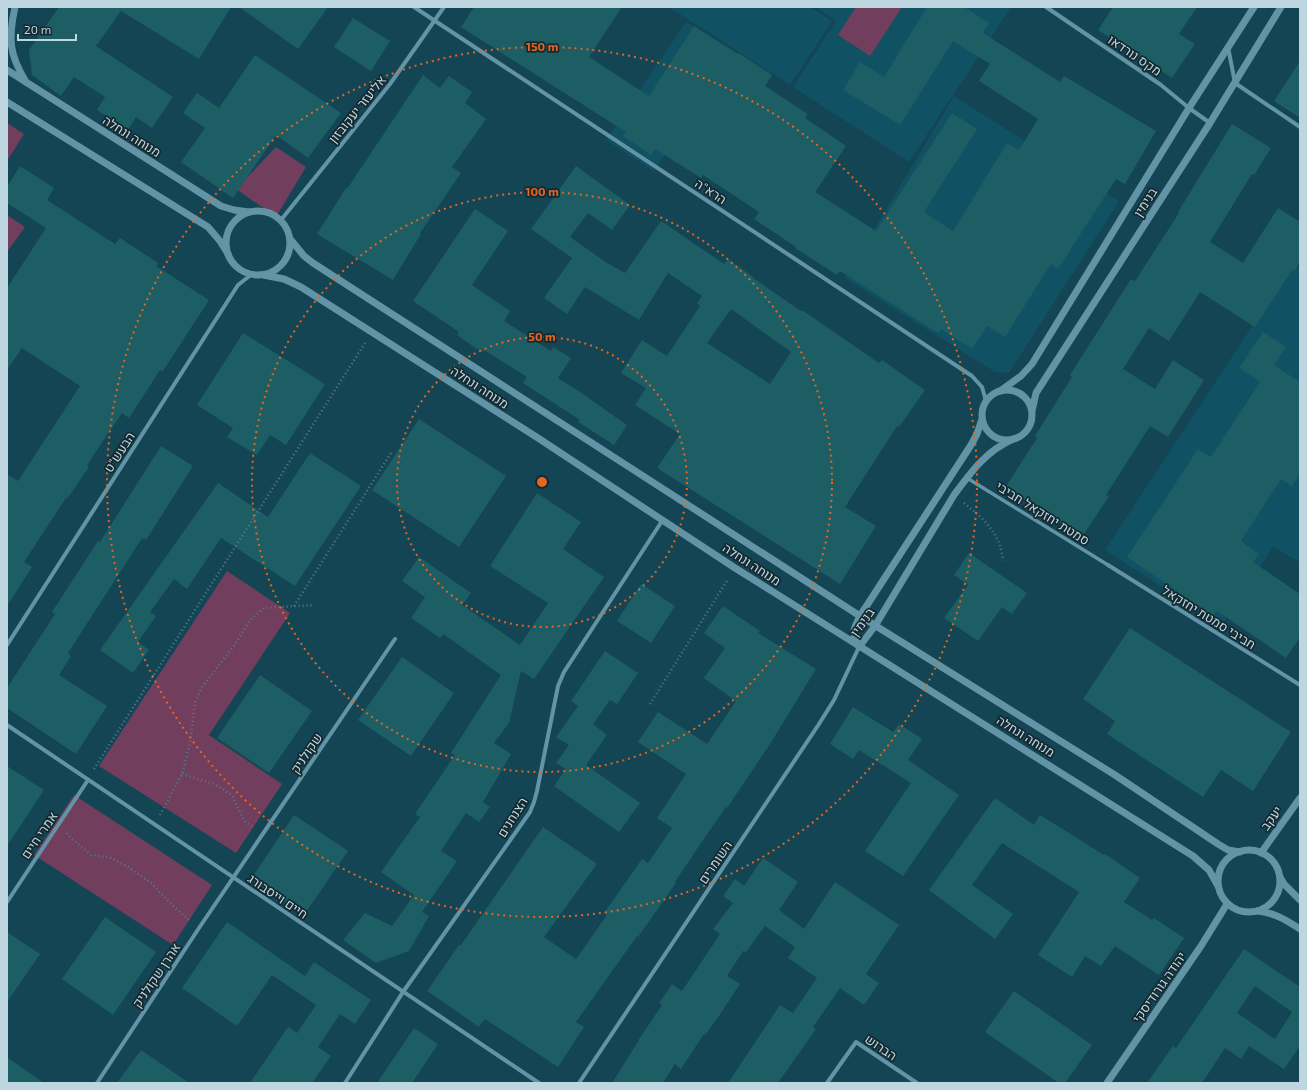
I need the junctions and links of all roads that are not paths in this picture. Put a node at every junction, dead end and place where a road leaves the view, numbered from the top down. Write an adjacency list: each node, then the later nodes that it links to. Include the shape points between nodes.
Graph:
1 (14, 7): 7 (street); 12 (street, via 10,43 17,67)
2 (414, 7): 8 (street, הרא"ה)
3 (444, 7): 8 (street, אליעזר יעקובזון)
4 (1046, 7): 14 (street, מקס נורדאו, via 1161,85)
5 (1254, 7): 9 (street, בנימין)
6 (1281, 7): 11 (street, בנימין)
7 (7, 15)
8 (435, 21): 18 (street, אליעזר יעקובזון, via 390,84); 24 (street, הרא"ה, via 972,376 982,387)
9 (1228, 47): 11 (street); 14 (street, בנימין)
10 (7, 70): 12 (street, מנוחה ונחלה)
11 (1235, 83): 15 (street, בנימין); 16 (street)
12 (27, 84): 17 (street, מנוחה ונחלה, via 221,206)
13 (8, 103): 20 (street, via 208,227)
14 (1189, 108): 15 (street, מקס נורדאו); 23 (street, בנימין, via 1032,364 1021,376)
15 (1210, 123): 25 (street, בנימין, via 1036,393)
16 (1300, 127)
17 (249, 212): 18 (street, via 266,211); 20 (street, via 232,224 227,234)
18 (281, 220): 19 (street)
19 (291, 240): 22 (street, via 290,250 280,266); 31 (street, מנוחה ונחלה, via 313,263)
20 (228, 254): 21 (street, via 242,271)
21 (252, 274): 22 (street); 34 (street, הבעש"ט, via 238,285)
22 (264, 275): 29 (street, מנוחה ונחלה, via 284,279 301,287 532,434)
23 (1000, 391): 24 (street); 25 (street, via 1008,390 1024,396)
24 (986, 401): 26 (street)
25 (1032, 411): 27 (street, via 1030,426)
26 (982, 419): 27 (street, via 993,436 1004,440); 31 (street, בנימין, via 971,445)
27 (1013, 439): 28 (street, בנימין, via 991,452)
28 (967, 478): 30 (street, סמטת יחזקאל חביבי); 32 (street, בנימין, via 954,495)
29 (662, 521): 35 (street, מנוחה ונחלה); 50 (street, הצנחנים, via 564,672 556,693 537,791 530,812)
30 (1108, 565): 36 (street, חביבי סמטת יחזקאל)
31 (860, 616): 32 (street, מנוחה ונחלה); 35 (street, בנימין, via 853,632)
32 (875, 626): 35 (street, בנימין); 40 (street, מנוחה ונחלה, via 1115,775 1218,844 1228,850)
33 (395, 639): 43 (street, שקולניק)
34 (7, 645)
35 (859, 647): 44 (street, מנוחה ונחלה, via 1193,856 1209,870); 54 (street, השומרים, via 834,700 819,724)
36 (1300, 685)
37 (7, 725): 38 (street, חיים וייסבורג)
38 (88, 780): 43 (street, חיים וייסבורג); 46 (street, אמרי חיים)
39 (1300, 798): 41 (street, יעקב)
40 (1240, 852): 41 (street, via 1251,850); 44 (street, via 1232,855 1223,865 1218,877)
41 (1261, 853): 42 (street, via 1277,867)
42 (1280, 877): 45 (street); 48 (street, via 1280,886 1272,901)
43 (233, 878): 50 (street, חיים וייסבורג); 51 (street, אהרן שקולניק)
44 (1218, 886): 47 (street)
45 (1300, 900)
46 (7, 902)
47 (1228, 904): 48 (street, via 1242,912); 57 (street, יהודה גורודיסקי)
48 (1258, 911): 49 (street, via 1269,912)
49 (1300, 929)
50 (403, 992): 52 (street, הצנחנים); 53 (street, חיים וייסבורג)
51 (97, 1083)
52 (345, 1083)
53 (538, 1083)
54 (579, 1083)
55 (827, 1083): 56 (street, הברוש, via 856,1042)
56 (917, 1083)
57 (1107, 1083)

